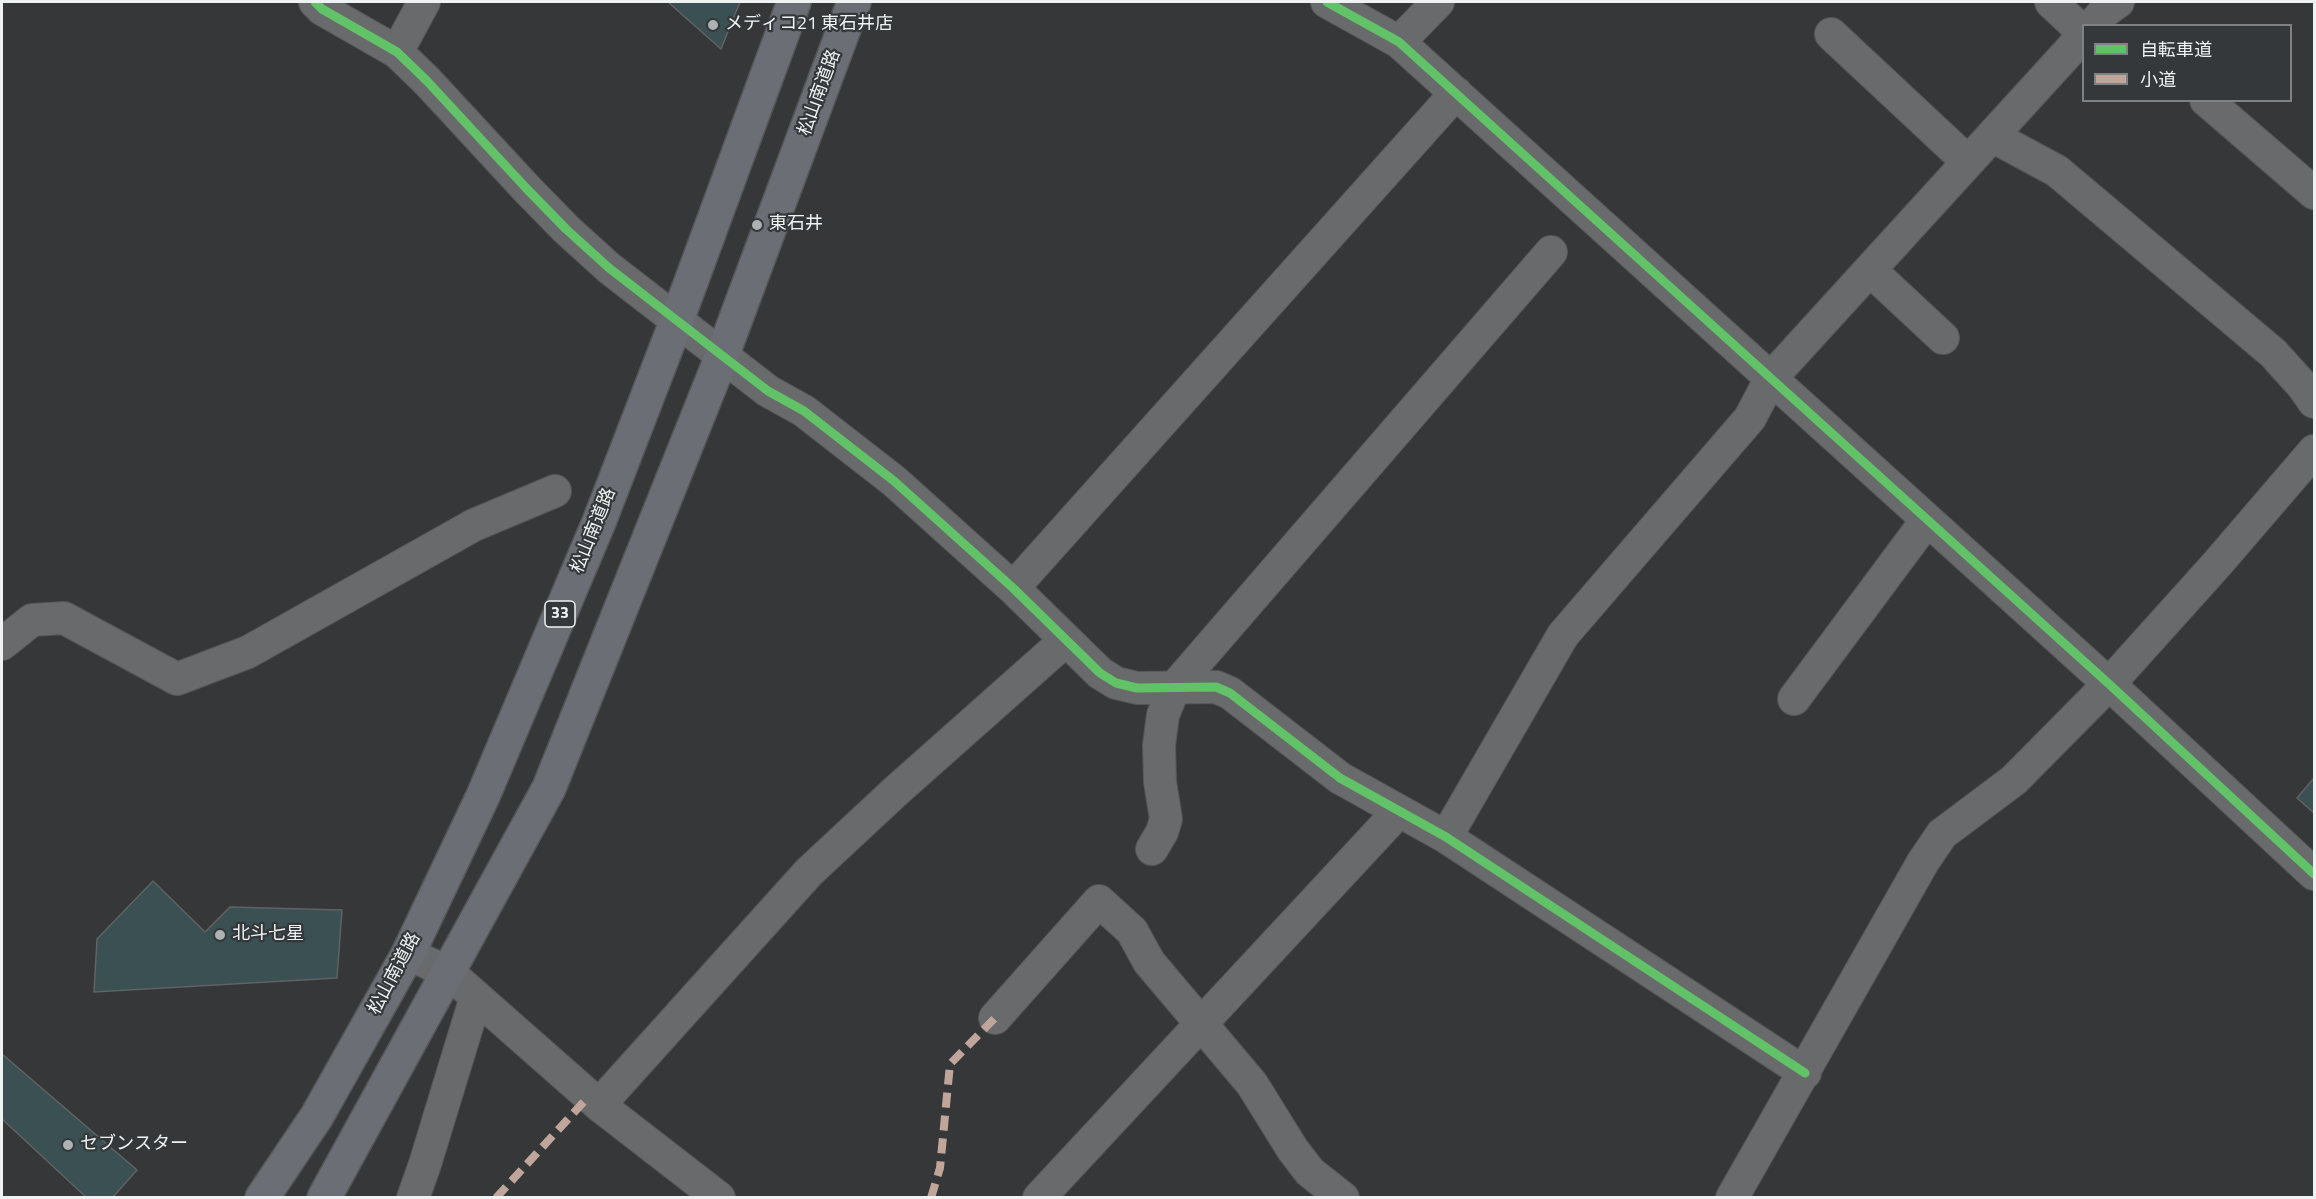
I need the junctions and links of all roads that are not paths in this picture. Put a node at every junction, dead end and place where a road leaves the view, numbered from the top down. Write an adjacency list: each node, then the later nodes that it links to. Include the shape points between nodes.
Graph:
1 (315, 2): 12 (street)
2 (424, 2): 12 (street)
3 (794, 2): 20 (highway, 松山南道路 / 33)
4 (854, 2): 22 (highway, 松山南道路)
5 (1327, 2): 11 (street)
6 (1438, 2): 11 (street)
7 (2051, 2): 8 (street)
8 (2100, 22)
9 (1831, 34): 16 (street)
10 (2082, 41): 15 (street)
11 (1399, 42): 13 (street)
12 (396, 52): 20 (street, via 566,229)
13 (1456, 93): 23 (street); 28 (street)
14 (2208, 102): 17 (street)
15 (1992, 136): 16 (street); 24 (street, via 2057,171 2272,353)
16 (1968, 162): 19 (street)
17 (2314, 193)
18 (1551, 252): 32 (street)
19 (1870, 270): 21 (street); 23 (street)
20 (677, 320): 22 (street); 38 (highway, 松山南道路 / 33, via 599,522 497,763)
21 (1944, 338)
22 (722, 356): 28 (street, via 768,391 804,411 894,482); 39 (highway, 松山南道路, via 549,788)
23 (1771, 378): 27 (street); 35 (street, via 1750,418 1563,635)
24 (2314, 402)
25 (2314, 451): 31 (street)
26 (555, 491): 30 (street, via 474,525 248,652 177,679 64,618 32,620)
27 (1927, 520): 31 (street); 33 (street)
28 (1013, 588): 29 (street)
29 (1066, 640): 32 (street, via 1116,683 1137,688); 44 (street, via 809,872)
30 (2, 644)
31 (2109, 684): 37 (street); 43 (street, via 2014,780 1942,834)
32 (1174, 688): 34 (street, via 1216,687 1230,693 1340,778); 36 (street, via 1163,714 1159,745 1166,819)
33 (1794, 699)
34 (1399, 811): 35 (street); 42 (street)
35 (1446, 837): 43 (street)
36 (1152, 849)
37 (2314, 874)
38 (408, 954): 39 (street); 45 (highway, 松山南道路 / 33, via 317,1116)
39 (448, 972): 40 (street); 46 (highway, 松山南道路)
40 (476, 997): 44 (street); 47 (street)
41 (995, 1018): 42 (street, via 1099,901 1132,932 1149,963)
42 (1200, 1024): 49 (street); 50 (street, via 1252,1084 1310,1172)
43 (1805, 1073): 51 (street)
44 (599, 1105): 48 (street)
45 (262, 1197)
46 (324, 1197)
47 (413, 1197)
48 (719, 1197)
49 (1038, 1197)
50 (1343, 1197)
51 (1732, 1197)

